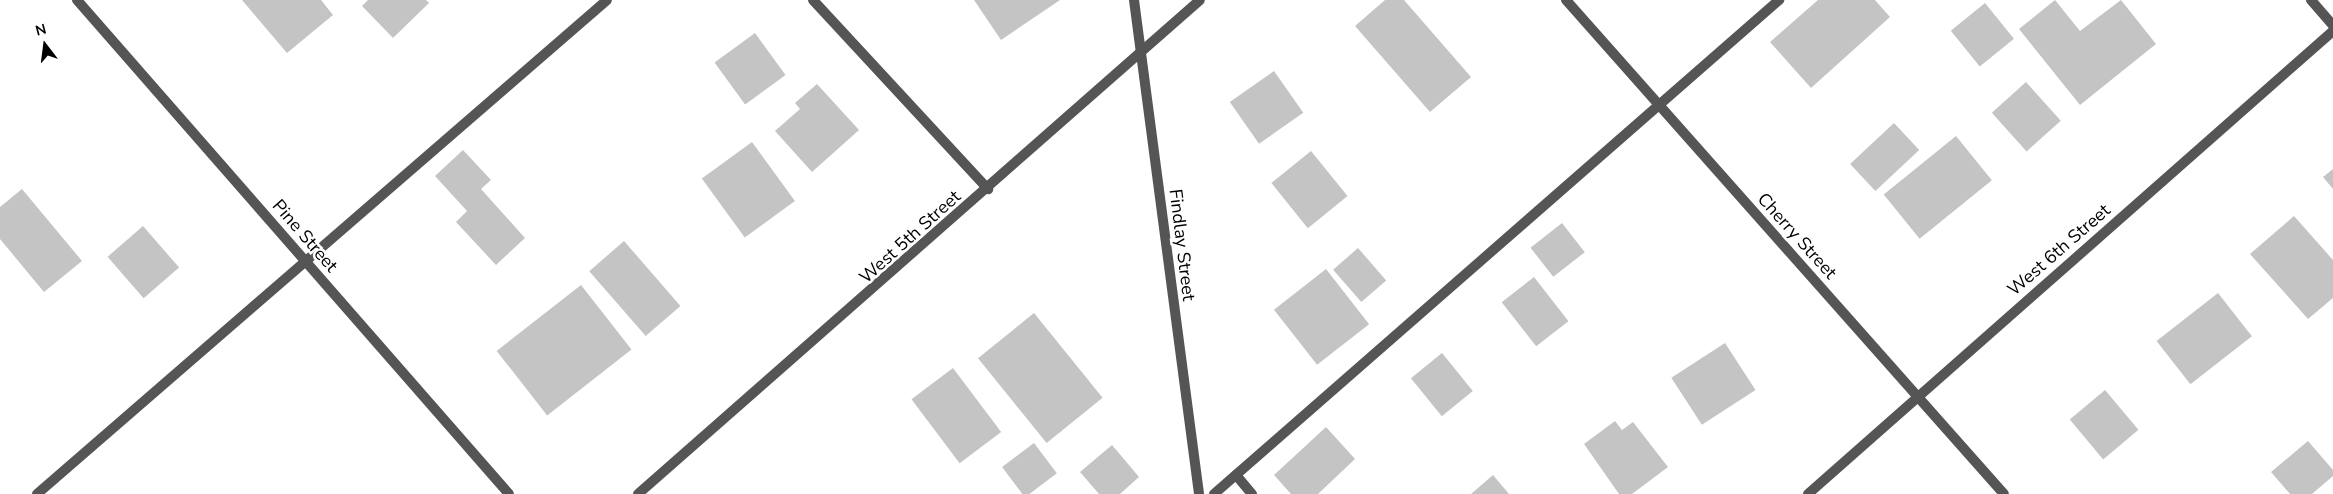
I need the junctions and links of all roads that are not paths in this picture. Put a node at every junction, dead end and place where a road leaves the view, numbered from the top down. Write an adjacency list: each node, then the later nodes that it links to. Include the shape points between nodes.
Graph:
1 (77, 0): 14 (street, Pine Street)
2 (607, 0): 14 (street)
3 (813, 0): 13 (street)
4 (1134, 0): 11 (street, Findlay Street)
5 (1200, 0): 11 (street, West 5th Street)
6 (1566, 0): 12 (street, Cherry Street)
7 (1779, 0): 12 (street)
8 (2311, 0): 9 (street)
9 (2333, 25)
10 (2333, 30): 15 (street, West 6th Street)
11 (1141, 52): 13 (street, West 5th Street); 20 (street, Findlay Street)
12 (1660, 106): 15 (street, Cherry Street); 16 (street)
13 (988, 189): 19 (street, West 5th Street)
14 (307, 262): 17 (street); 18 (street, Pine Street)
15 (1918, 396): 23 (street, West 6th Street); 24 (street, Cherry Street)
16 (1236, 475): 21 (street); 22 (street)
17 (37, 494)
18 (509, 494)
19 (638, 494)
20 (1199, 494)
21 (1214, 494)
22 (1252, 494)
23 (1808, 494)
24 (2004, 494)

